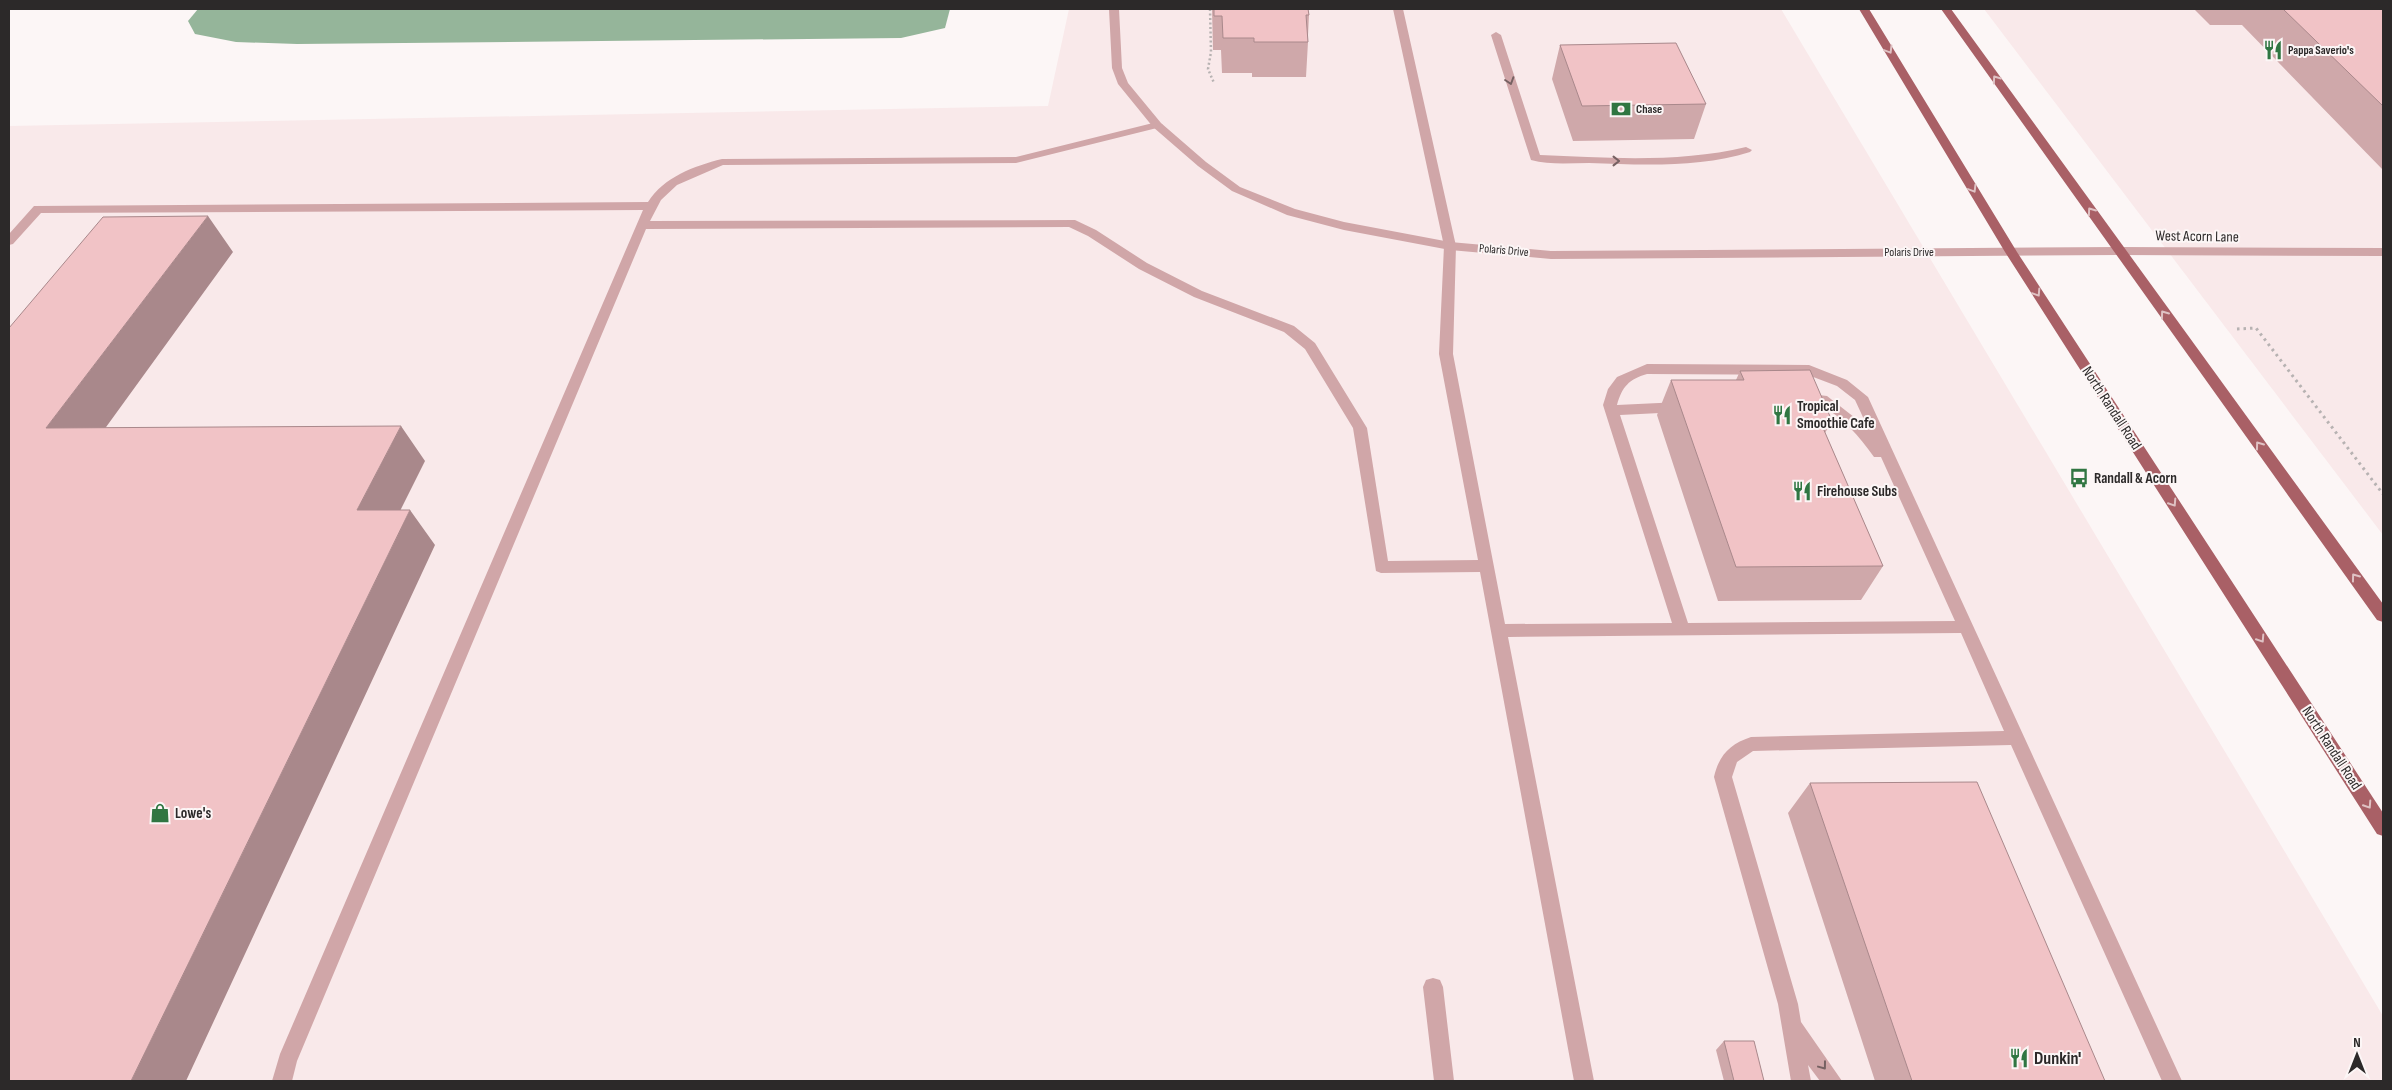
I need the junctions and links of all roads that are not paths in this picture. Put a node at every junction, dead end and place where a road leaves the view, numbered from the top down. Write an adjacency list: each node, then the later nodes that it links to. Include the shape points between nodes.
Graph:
1 (1114, 9): 6 (street, Polaris Drive, via 1117,68 1123,84)
2 (1398, 9): 11 (street)
3 (1864, 9): 13 (main road, North Randall Road, one-way to 13)
4 (1946, 9): 12 (main road, one-way to 4)
5 (1496, 35): 7 (street, one-way to 7, via 1535,158 1706,160)
6 (1157, 125): 8 (street, via 1016,160 722,162 684,175 662,189); 11 (street, Polaris Drive, via 1236,189 1291,212 1344,226)
7 (1746, 150)
8 (650, 206): 9 (street); 10 (street, via 38,209)
9 (642, 225): 19 (street, via 1071,223 1198,294 1289,329 1310,346 1360,428 1381,567); 28 (street, via 287,1061)
10 (9, 241)
11 (1450, 246): 13 (street, Polaris Drive, via 1552,254); 19 (street, via 1446,354)
12 (2119, 251): 13 (street, West Acorn Lane); 14 (street, West Acorn Lane); 20 (main road, one-way to 12)
13 (2011, 252): 25 (main road, North Randall Road, one-way to 25)
14 (2383, 252)
15 (1784, 398): 18 (street, via 1822,399 1860,427)
16 (1690, 405): 17 (street)
17 (1612, 411): 18 (street, via 1610,405 1614,388 1626,375 1647,369 1809,370 1842,383 1860,397); 22 (street)
18 (1899, 481): 21 (street)
19 (1486, 566): 23 (street)
20 (2383, 616)
21 (1965, 627): 22 (street); 24 (street)
22 (1682, 630): 23 (street)
23 (1499, 631): 30 (street)
24 (2015, 738): 27 (street, via 1751,744 1726,762 1723,777 1788,1004); 33 (street)
25 (2383, 828)
26 (1433, 987): 29 (street)
27 (1791, 1025): 31 (street); 32 (street, one-way to 32)
28 (282, 1081)
29 (1444, 1081)
30 (1584, 1081)
31 (1801, 1081)
32 (1832, 1081)
33 (2172, 1081)

